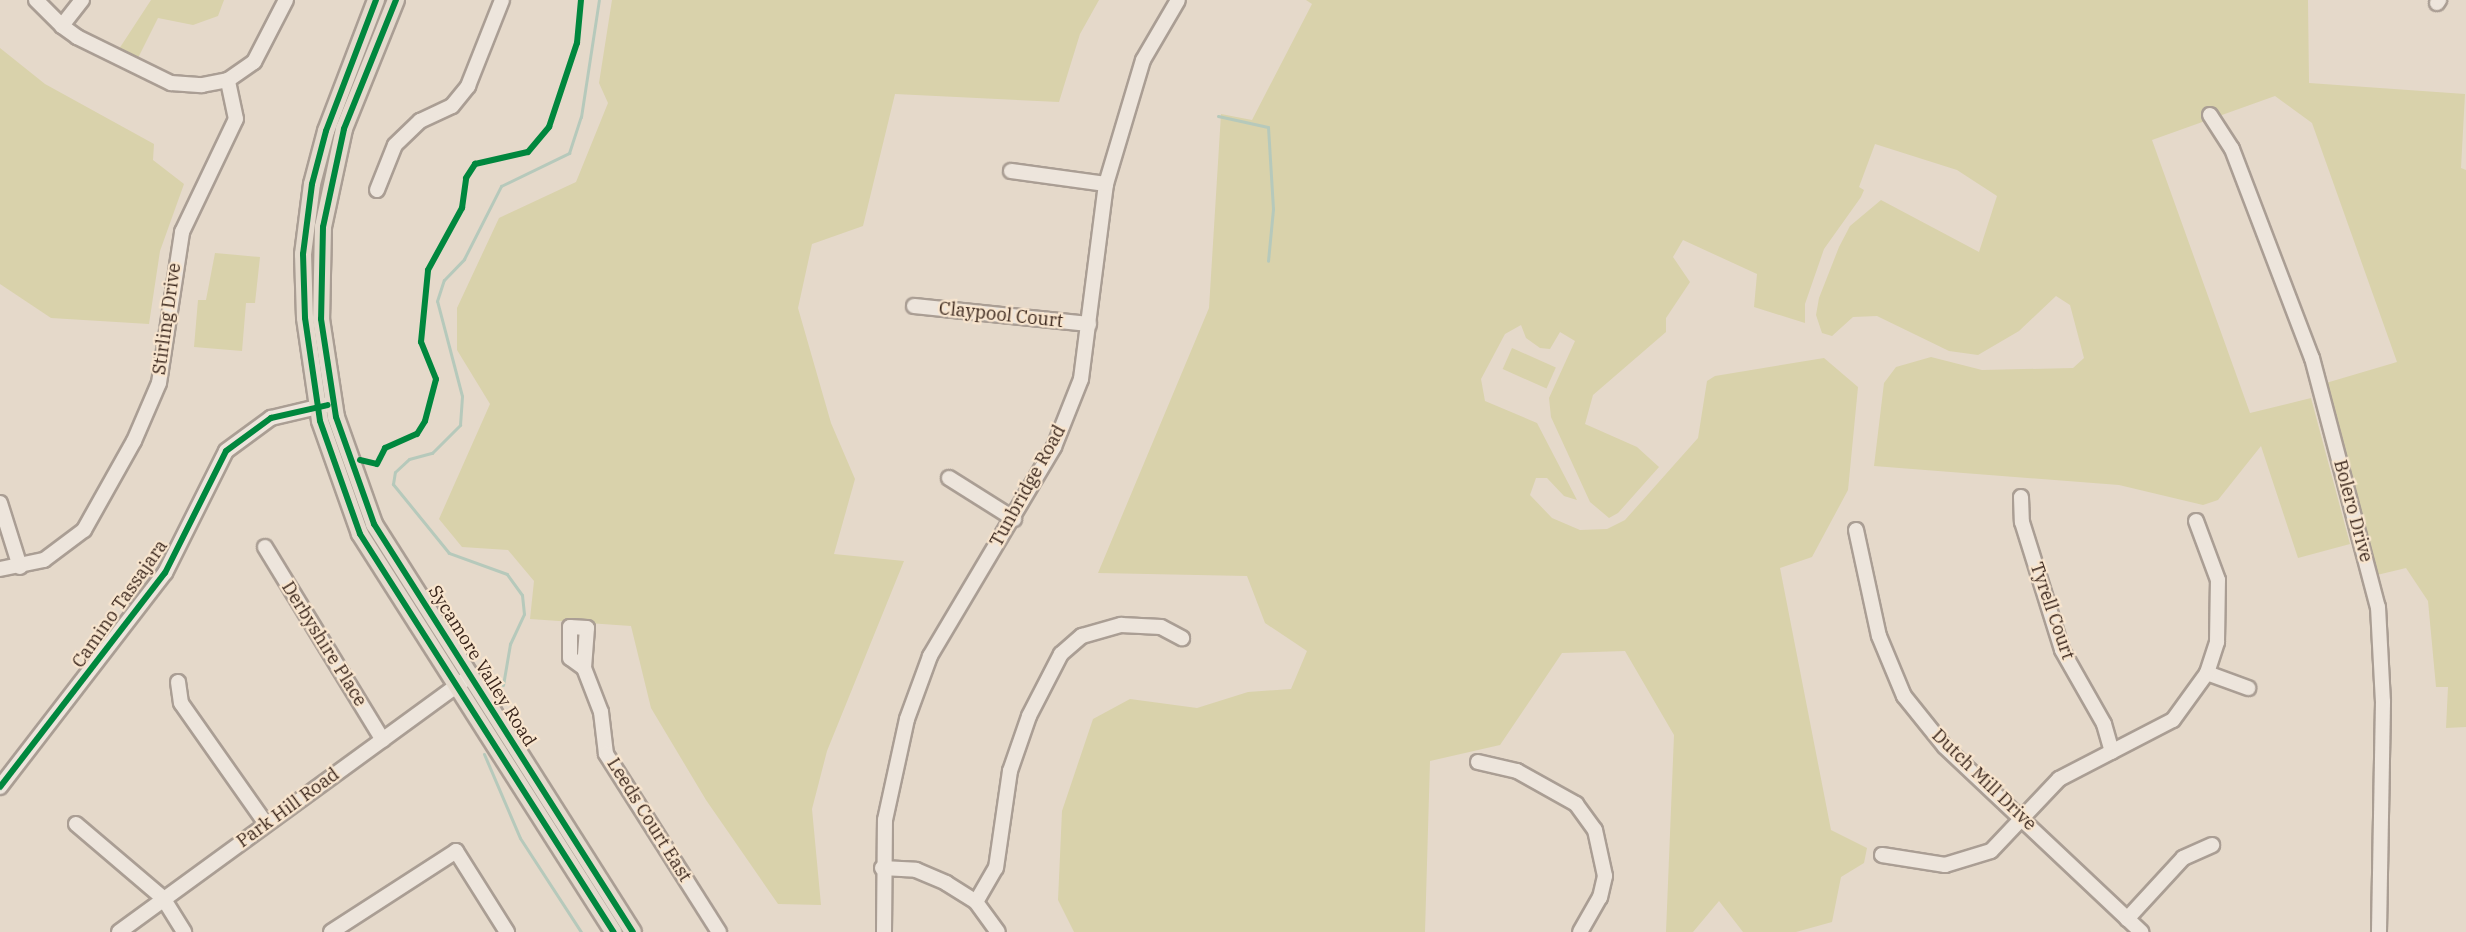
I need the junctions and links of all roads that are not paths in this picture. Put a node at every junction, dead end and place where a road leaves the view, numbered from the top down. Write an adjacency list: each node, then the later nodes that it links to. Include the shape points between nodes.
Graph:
1 (36, 0): 8 (street)
2 (82, 0): 8 (street)
3 (286, 0): 9 (street, via 266,47)
4 (376, 0): 16 (main road, via 312,184 304,297)
5 (396, 0): 16 (main road, via 344,129 323,227 321,320)
6 (502, 0): 13 (street, via 468,86 452,106 420,121 395,145)
7 (1178, 0): 12 (street, Tunbridge Road, via 1143,60)
8 (62, 26): 9 (street, via 171,83)
9 (228, 80): 24 (street, Stirling Drive, via 236,118 182,232 159,383 135,441 84,530 44,560)
10 (2210, 115): 56 (street, Bolero Drive, via 2232,149 2312,358 2378,607 2384,702)
11 (1011, 171): 12 (street)
12 (1106, 184): 15 (street, Tunbridge Road)
13 (377, 190)
14 (914, 306): 15 (street, Claypool Court)
15 (1089, 324): 20 (street, Tunbridge Road, via 1082,379 1054,447)
16 (326, 405): 29 (main road, Sycamore Valley Road, via 374,524); 35 (street, Camino Tassajara, via 271,418 226,452 165,573)
17 (949, 478): 20 (street)
18 (2021, 498): 33 (street, Tyrell Court, via 2022,522 2062,650 2104,724)
19 (0, 503): 24 (street)
20 (1014, 519): 41 (street, Tunbridge Road, via 953,612 926,666 894,772)
21 (2196, 521): 28 (street, via 2218,580 2220,614)
22 (1856, 530): 36 (street, Dutch Mill Drive, via 1879,636 1904,696 1945,747)
23 (265, 547): 32 (street, Derbyshire Place)
24 (20, 567): 25 (street, Stirling Drive)
25 (0, 570)
26 (1182, 638): 43 (street, via 1161,627 1121,625 1082,636 1061,654 1029,716 1010,771 996,868)
27 (585, 668): 51 (street, Leeds Court East, via 601,712 606,754)
28 (2207, 673): 31 (street); 33 (street, via 2173,720)
29 (464, 681): 32 (street, Park Hill Road); 49 (main road, Sycamore Valley Road); 50 (main road, Sycamore Valley Road)
30 (178, 682): 38 (street, via 181,703)
31 (2248, 688)
32 (383, 740): 38 (street, Park Hill Road)
33 (2112, 752): 36 (street, via 2059,779)
34 (1478, 762): 54 (street, via 1517,771 1552,795 1576,804 1594,830 1604,857 1600,897)
35 (0, 787)
36 (2023, 819): 40 (street, via 1991,851 1967,861 1916,863); 44 (street, Dutch Mill Drive)
37 (76, 824): 42 (street)
38 (266, 824): 42 (street, Park Hill Road)
39 (2212, 845): 44 (street, via 2183,858)
40 (1882, 855)
41 (882, 868): 43 (street, via 916,870); 52 (street, Tunbridge Road)
42 (163, 898): 46 (street, Park Hill Road); 47 (street)
43 (976, 902): 53 (street)
44 (2127, 919): 55 (street, Dutch Mill Drive)
45 (335, 931): 48 (street, via 456,851)
46 (119, 932)
47 (184, 932)
48 (507, 932)
49 (614, 932)
50 (633, 932)
51 (719, 932)
52 (884, 932)
53 (998, 932)
54 (1580, 932)
55 (2141, 932)
56 (2379, 932)

